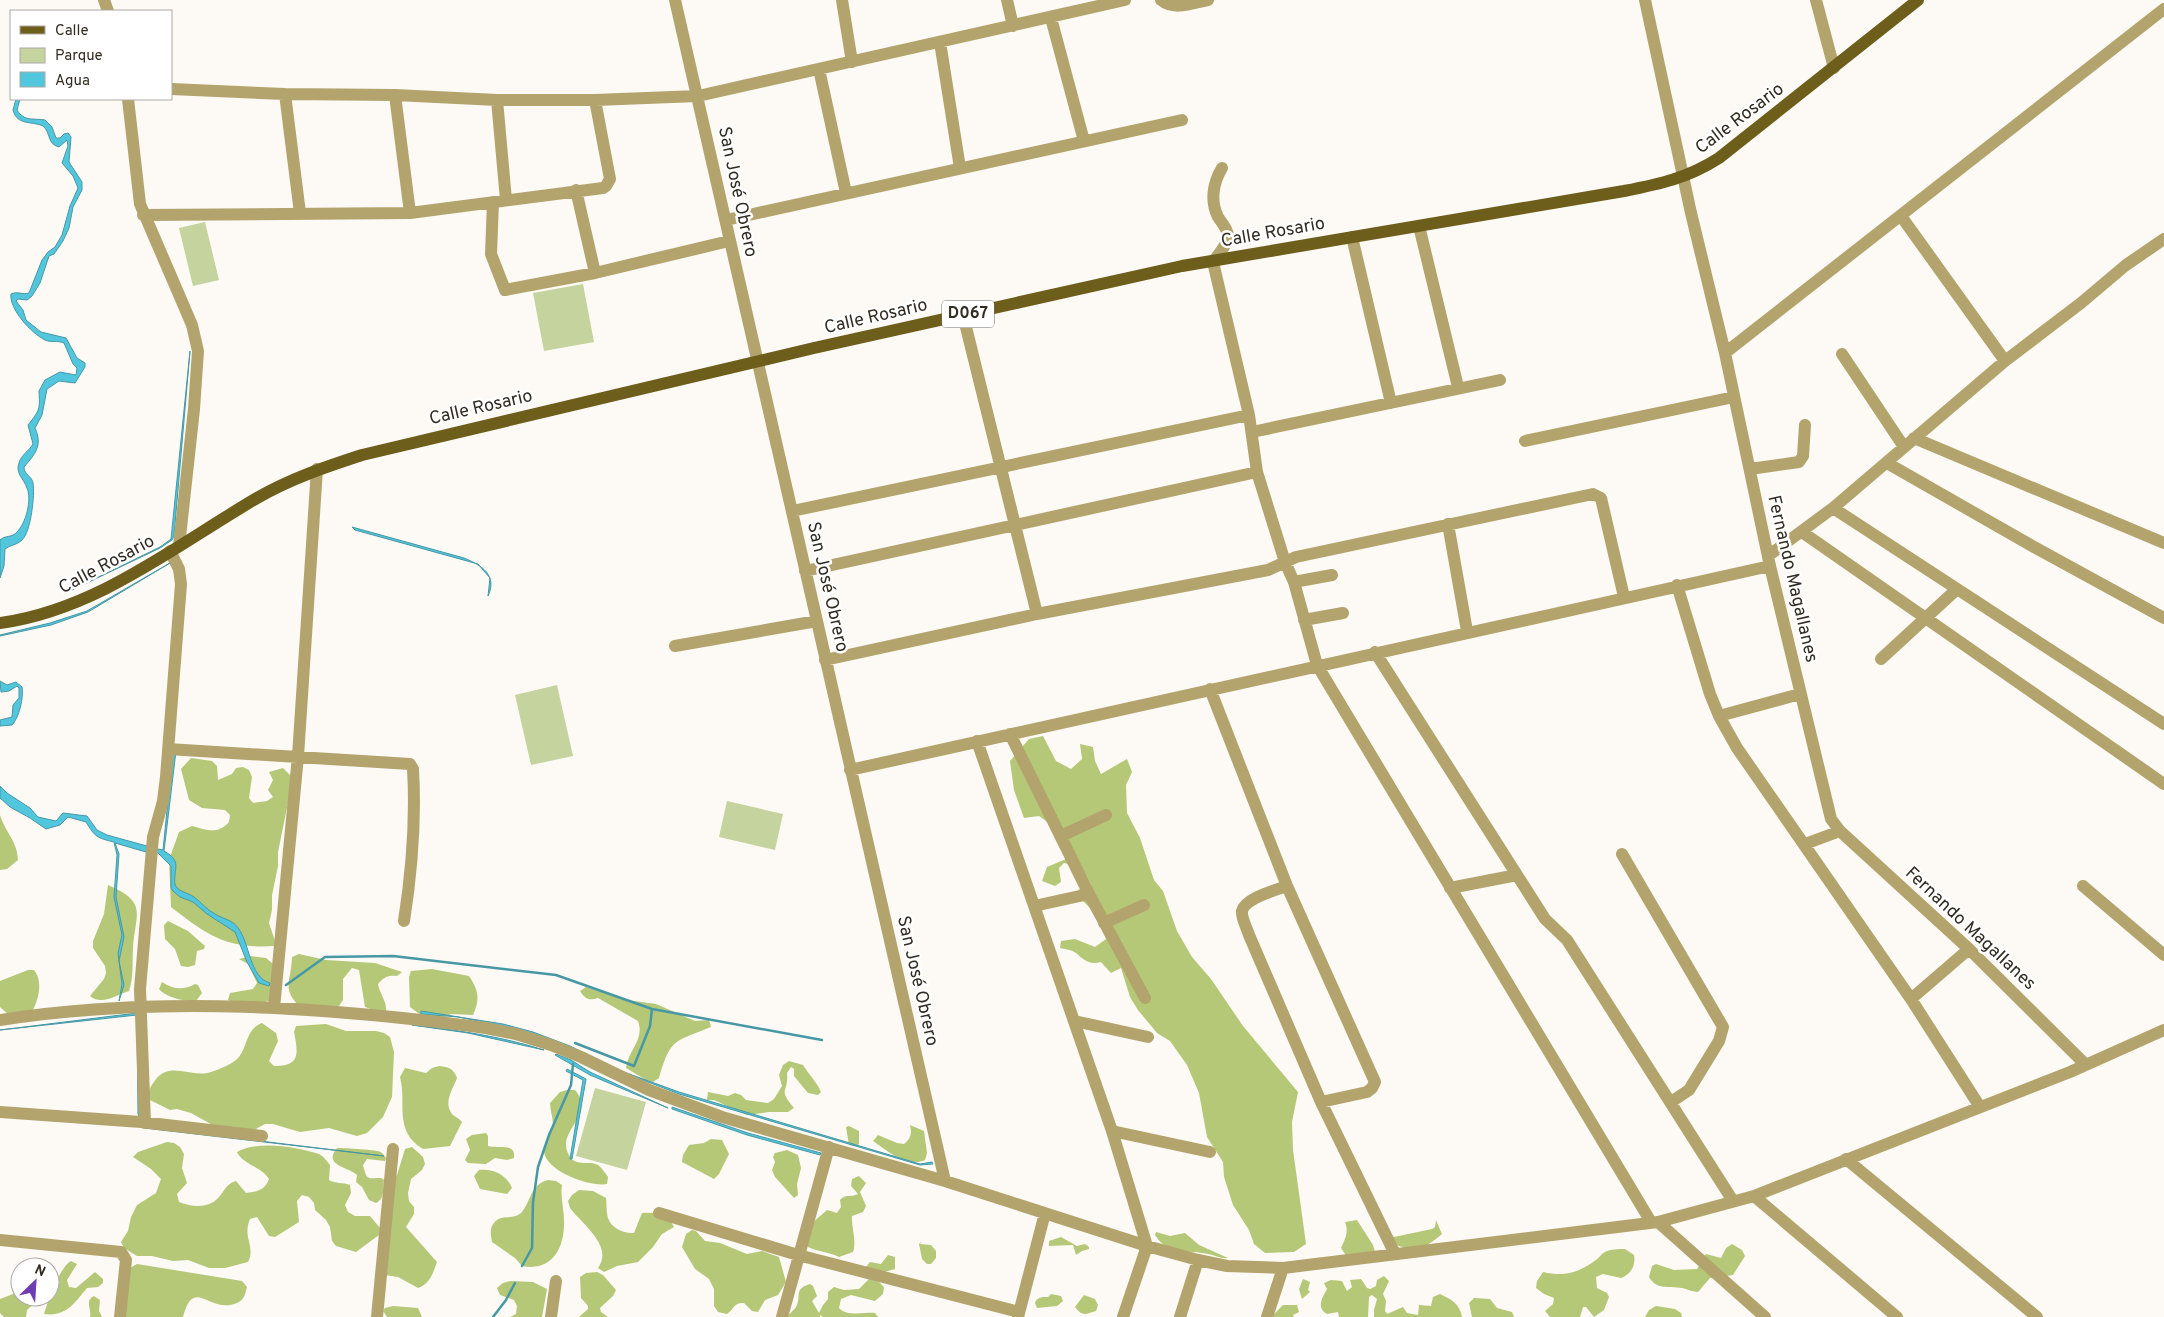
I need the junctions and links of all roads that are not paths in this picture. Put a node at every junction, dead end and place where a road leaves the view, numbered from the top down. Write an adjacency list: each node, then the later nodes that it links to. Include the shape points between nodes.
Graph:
1 (675, 0): 20 (street, San José Obrero)
2 (842, 0): 14 (street)
3 (1007, 0): 12 (street)
4 (1125, 0): 11 (street)
5 (1161, 0): 6 (street, via 1177,7)
6 (1208, 0)
7 (1645, 0): 28 (street, Fernando Magallanes)
8 (1816, 0): 15 (street)
9 (1918, 0): 15 (main road, Calle Rosario / D067)
10 (2164, 9): 36 (street)
11 (1051, 18): 12 (street); 25 (street)
12 (1013, 26): 13 (street)
13 (940, 42): 14 (street); 26 (street)
14 (852, 62): 16 (street)
15 (1834, 68): 28 (main road, Calle Rosario / D067, via 1719,158)
16 (819, 69): 20 (street); 30 (street)
17 (172, 89): 18 (street)
18 (285, 94): 19 (street); 33 (street)
19 (395, 95): 22 (street); 34 (street)
20 (698, 96): 23 (street); 37 (street, San José Obrero)
21 (128, 100): 35 (street)
22 (497, 100): 23 (street); 31 (street)
23 (595, 100): 29 (street, via 610,179 603,188)
24 (1182, 120): 25 (street)
25 (1084, 141): 26 (street)
26 (960, 168): 30 (street)
27 (1222, 168): 42 (street, via 1213,192 1215,209 1228,237)
28 (1684, 177): 38 (main road, Calle Rosario / D067, via 1624,191); 45 (street, Fernando Magallanes)
29 (576, 190): 31 (street); 43 (street)
30 (846, 193): 37 (street)
31 (506, 200): 32 (street)
32 (493, 202): 34 (street); 43 (street, via 491,254 505,290)
33 (300, 213): 34 (street); 35 (street)
34 (410, 213)
35 (143, 215): 69 (street, via 192,325 198,351 194,409)
36 (1901, 216): 45 (street); 47 (street)
37 (726, 220): 41 (street, San José Obrero)
38 (1419, 226): 39 (main road, Calle Rosario / D067); 50 (street)
39 (1352, 237): 42 (main road, Calle Rosario / D067); 52 (street)
40 (2164, 239): 47 (street, via 2126,265)
41 (729, 241): 43 (street); 48 (street, San José Obrero)
42 (1213, 262): 44 (main road, Calle Rosario / D067); 53 (street)
43 (595, 273)
44 (963, 315): 48 (main road, Calle Rosario / D067); 59 (street)
45 (1725, 353): 51 (street, Fernando Magallanes)
46 (1842, 354): 57 (street)
47 (2005, 361): 57 (street)
48 (758, 362): 60 (main road, Calle Rosario / D067, via 480,426); 64 (street, San José Obrero)
49 (1500, 380): 50 (street)
50 (1458, 387): 52 (street)
51 (1734, 397): 56 (street); 61 (street, Fernando Magallanes)
52 (1392, 403): 55 (street)
53 (1249, 415): 55 (street); 59 (street)
54 (1805, 425): 61 (street, via 1803,456 1799,462)
55 (1252, 432): 62 (street)
56 (1525, 441)
57 (1909, 443): 58 (street); 68 (street)
58 (1887, 463): 63 (street); 80 (street)
59 (1001, 467): 64 (street); 66 (street)
60 (317, 469): 69 (main road, Calle Rosario / D067, via 258,498); 98 (street)
61 (1750, 469): 70 (street, Fernando Magallanes)
62 (1257, 472): 66 (street); 71 (street)
63 (1834, 508): 67 (street); 76 (street)
64 (792, 511): 72 (street, San José Obrero)
65 (1448, 524): 71 (street); 77 (street, via 1596,494 1600,498); 85 (street)
66 (1015, 526): 72 (street); 79 (street)
67 (1802, 532): 70 (street); 81 (street)
68 (2164, 543)
69 (174, 549): 84 (main road, Calle Rosario / D067, via 85,599); 97 (street, via 181,584)
70 (1769, 561): 75 (street); 92 (street, Fernando Magallanes)
71 (1285, 562): 74 (street); 79 (street, via 1268,570)
72 (805, 571): 83 (street, San José Obrero)
73 (1332, 575): 74 (street)
74 (1294, 582): 82 (street)
75 (1677, 585): 77 (street); 93 (street)
76 (1957, 589): 81 (street); 94 (street)
77 (1624, 597): 85 (street)
78 (1343, 613): 82 (street)
79 (1036, 614): 88 (street)
80 (2164, 618)
81 (1925, 619): 89 (street); 100 (street)
82 (1304, 620): 90 (street)
83 (817, 621): 86 (street); 88 (street, San José Obrero)
84 (0, 624)
85 (1467, 632): 87 (street)
86 (675, 646)
87 (1375, 652): 90 (street); 106 (street)
88 (825, 660): 99 (street, San José Obrero)
89 (1881, 660)
90 (1317, 664): 91 (street); 109 (street)
91 (1210, 689): 95 (street); 107 (street)
92 (1800, 694): 93 (street); 102 (street, Fernando Magallanes, via 1832,819)
93 (1719, 716): 104 (street, via 1737,748)
94 (2164, 724)
95 (1010, 734): 96 (street); 103 (street)
96 (977, 741): 99 (street); 112 (street)
97 (168, 749): 98 (street); 119 (street, via 163,801 150,862)
98 (298, 756): 113 (street, via 410,764 416,808); 120 (street)
99 (850, 770): 137 (street, San José Obrero)
100 (2164, 784)
101 (1106, 815): 103 (street)
102 (1840, 831): 104 (street); 115 (street, Fernando Magallanes)
103 (1061, 836): 110 (street)
104 (1805, 844): 118 (street)
105 (1622, 854): 127 (street, via 1723,1027 1719,1042 1689,1090)
106 (1517, 875): 109 (street); 127 (street, via 1545,919 1567,940)
107 (1287, 886): 126 (street, via 1250,900 1242,914); 126 (street, via 1374,1082 1367,1092)
108 (2083, 886): 116 (street)
109 (1450, 888): 142 (street)
110 (1089, 894): 112 (street); 114 (street)
111 (1144, 905): 114 (street)
112 (1034, 906): 122 (street)
113 (404, 921)
114 (1104, 923): 117 (street)
115 (1969, 949): 118 (street); 125 (street, Fernando Magallanes)
116 (2164, 955)
117 (1145, 998)
118 (1911, 999): 128 (street)
119 (140, 1006): 120 (street); 121 (street); 130 (street)
120 (274, 1008): 133 (street, via 447,1023 516,1034 582,1057 680,1102)
121 (0, 1020)
122 (1074, 1021): 124 (street); 131 (street)
123 (2164, 1030): 125 (street)
124 (1148, 1037)
125 (2086, 1065): 128 (street)
126 (1321, 1102): 145 (street)
127 (1671, 1102): 139 (street)
128 (1980, 1107): 136 (street)
129 (0, 1112): 130 (street)
130 (145, 1123): 132 (street)
131 (1112, 1131): 135 (street); 144 (street)
132 (262, 1136)
133 (829, 1147): 137 (street); 146 (street)
134 (393, 1149): 152 (street)
135 (1210, 1152)
136 (1846, 1159): 138 (street); 160 (street)
137 (945, 1181): 141 (street)
138 (1754, 1196): 139 (street); 159 (street)
139 (1733, 1201): 142 (street)
140 (659, 1213): 146 (street)
141 (1045, 1213): 144 (street); 150 (street)
142 (1655, 1222): 145 (street); 158 (street)
143 (0, 1240): 151 (street, via 121,1252 126,1260)
144 (1147, 1246): 147 (street); 155 (street)
145 (1395, 1254): 148 (street)
146 (798, 1255): 150 (street); 154 (street)
147 (1198, 1260): 148 (street, via 1227,1266); 156 (street)
148 (1283, 1268): 157 (street)
149 (556, 1281): 153 (street)
150 (1019, 1315)
151 (120, 1317)
152 (377, 1317)
153 (551, 1317)
154 (782, 1317)
155 (1123, 1317)
156 (1180, 1317)
157 (1267, 1317)
158 (1765, 1317)
159 (1897, 1317)
160 (2037, 1317)

